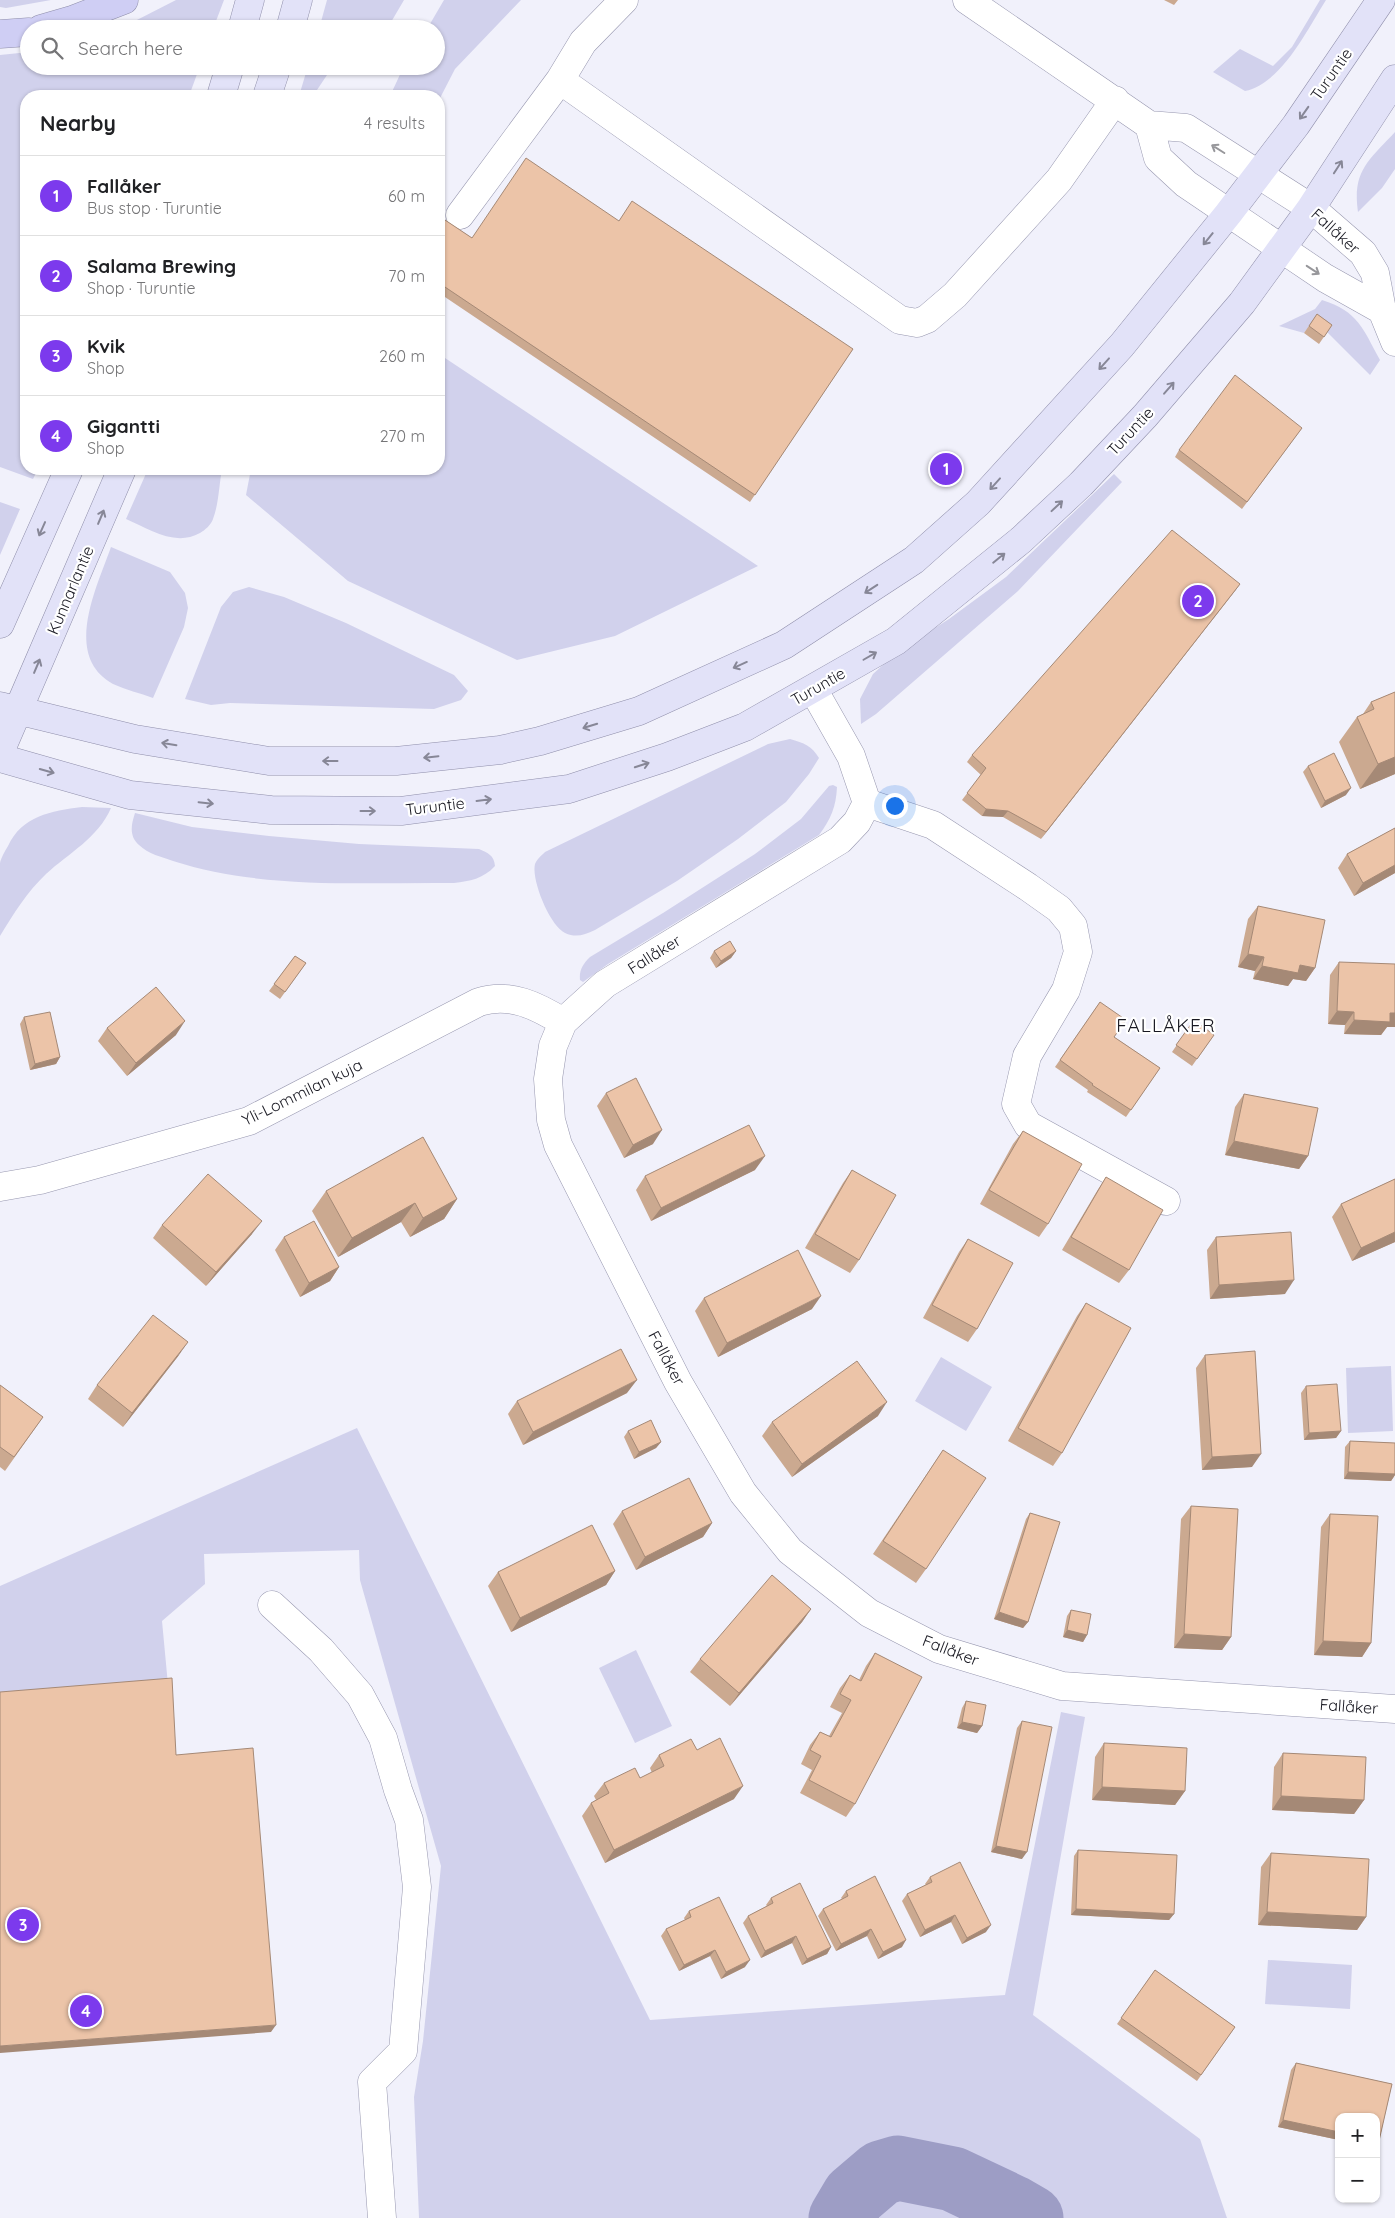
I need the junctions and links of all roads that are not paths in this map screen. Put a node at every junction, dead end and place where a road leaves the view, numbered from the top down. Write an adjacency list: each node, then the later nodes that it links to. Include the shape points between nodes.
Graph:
1 (124, 0): 7 (highway)
2 (250, 0): 8 (main road)
3 (298, 0): 9 (main road)
4 (966, 0): 18 (street)
5 (1381, 0): 20 (main road, Turuntie, one-way to 20)
6 (618, 2): 15 (street, via 583,42)
7 (72, 20)
8 (244, 20)
9 (292, 20)
10 (20, 33): 11 (highway)
11 (0, 34)
12 (227, 75): 16 (main road)
13 (274, 75): 17 (main road)
14 (1395, 79): 21 (main road, Turuntie, one-way to 14)
15 (560, 80): 18 (street, via 900,320 917,323 928,319 955,295 1059,180); 23 (street)
16 (223, 90)
17 (269, 90)
18 (1115, 100): 19 (street)
19 (1149, 125): 20 (street, Fallåker, one-way to 19, via 1186,128); 22 (street, via 1158,158 1186,184)
20 (1260, 174): 21 (street, Fallåker); 22 (main road, Turuntie)
21 (1311, 208): 24 (main road, Turuntie); 25 (street, Fallåker, via 1363,253 1375,273)
22 (1228, 214): 24 (street); 31 (main road, Turuntie, one-way to 31, via 1122,345 978,502 914,560 784,645 639,711 500,750 396,761 269,761 135,739)
23 (460, 215)
24 (1281, 250): 25 (street, one-way to 25); 30 (main road, Turuntie, one-way to 24, via 896,641 1028,533 1081,484 1242,303)
25 (1382, 310): 26 (street, Fallåker)
26 (1395, 342)
27 (66, 475): 29 (main road, one-way to 29)
28 (119, 475): 31 (main road, Kunnarlantie, one-way to 28)
29 (0, 624)
30 (813, 689): 33 (main road, Turuntie, one-way to 30, via 130,795 271,810 401,811 569,789 745,727); 34 (street, via 851,756)
31 (9, 708): 32 (main road, Kunnarlantie)
32 (0, 752)
33 (0, 758)
34 (867, 803): 35 (street, Fallåker, via 857,822 840,840 606,984); 37 (street, via 933,825 1059,909 1073,926 1078,952 1066,990 1027,1056 1016,1104 1028,1126)
35 (563, 1022): 36 (street, Yli-Lommilan kuja, via 513,998 491,998 248,1121 40,1180); 39 (street, Fallåker, via 553,1046 548,1079 551,1120 558,1145 678,1382 743,1493 790,1551 821,1577 869,1613 939,1650 1062,1686)
36 (0, 1187)
37 (1166, 1201)
38 (272, 1605): 40 (street, via 321,1650 360,1695 383,1738 409,1820 417,1887 402,2050 372,2082)
39 (1395, 1709)
40 (382, 2218)

